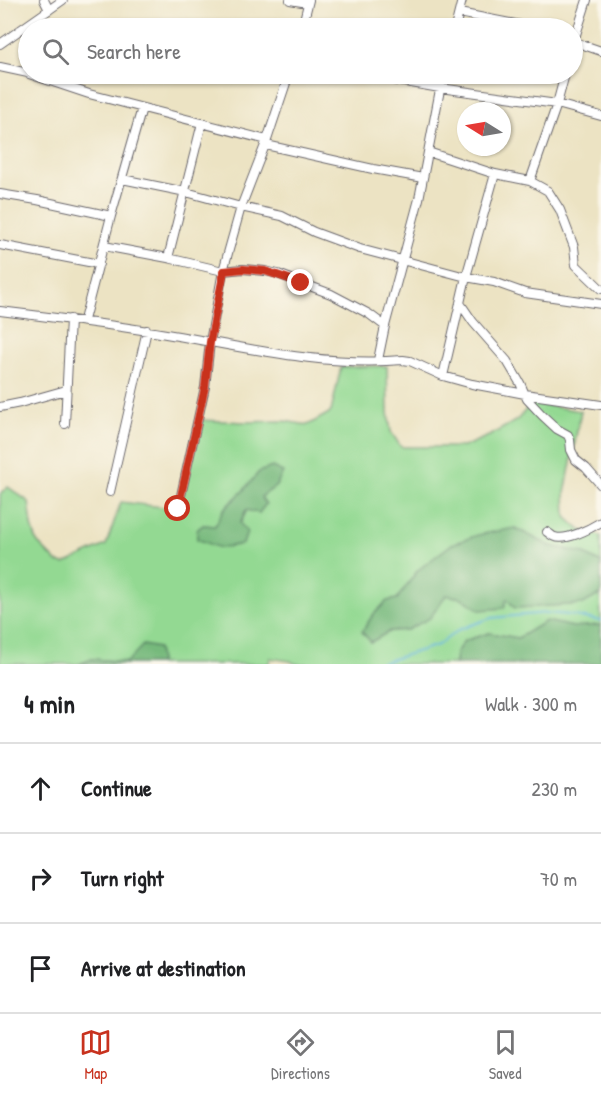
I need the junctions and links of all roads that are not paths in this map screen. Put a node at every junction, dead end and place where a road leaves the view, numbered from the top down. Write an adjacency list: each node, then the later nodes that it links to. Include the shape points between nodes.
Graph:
1 (44, 0): 7 (street)
2 (63, 0): 7 (street)
3 (290, 0): 6 (street)
4 (462, 0): 8 (street)
5 (587, 0): 13 (street)
6 (309, 1): 10 (street)
7 (49, 10): 9 (street)
8 (459, 13): 11 (street); 12 (street)
9 (37, 18)
10 (305, 18)
11 (458, 18)
12 (485, 18)
13 (581, 18)
14 (18, 32): 15 (street)
15 (0, 44)
16 (583, 46): 17 (street)
17 (601, 51)
18 (0, 67): 19 (street)
19 (18, 71)
20 (60, 84): 27 (street)
21 (286, 84): 30 (street)
22 (417, 84): 25 (street)
23 (441, 84): 25 (street)
24 (562, 84): 26 (street)
25 (440, 88): 26 (street); 31 (street)
26 (557, 104): 28 (street); 35 (street)
27 (142, 108): 29 (street); 34 (street)
28 (601, 117)
29 (202, 123): 30 (street); 36 (street)
30 (266, 142): 33 (street); 38 (street)
31 (428, 152): 32 (street); 33 (street)
32 (495, 174): 35 (street); 46 (street)
33 (423, 178): 43 (street)
34 (122, 179): 36 (street); 39 (street)
35 (530, 181): 47 (street, via 548,191 574,246 576,265)
36 (186, 192): 38 (street); 42 (street)
37 (0, 194): 39 (street)
38 (241, 207): 43 (street, via 282,216 360,249); 45 (street)
39 (111, 216): 41 (street)
40 (0, 245): 44 (street)
41 (104, 246): 42 (street); 44 (street)
42 (168, 258): 45 (street)
43 (402, 261): 46 (street); 53 (street)
44 (99, 264): 52 (street)
45 (224, 271): 53 (street, via 243,269 278,274 331,294); 55 (street)
46 (466, 277): 48 (street); 49 (street, via 525,293)
47 (601, 289)
48 (460, 303): 57 (street); 59 (street, via 507,362)
49 (601, 304)
50 (0, 311): 51 (street)
51 (70, 319): 52 (street); 58 (street)
52 (84, 320): 54 (street)
53 (385, 326): 56 (street)
54 (147, 330): 55 (street); 64 (street)
55 (210, 342): 56 (street, via 335,361); 65 (street, via 205,387)
56 (378, 360): 57 (street, via 410,361)
57 (443, 376): 59 (street)
58 (66, 390): 60 (street); 62 (street)
59 (525, 394): 61 (street); 63 (street, via 542,415 568,435 576,460)
60 (0, 407)
61 (599, 407)
62 (65, 424)
63 (601, 485)
64 (110, 492)
65 (178, 509)
66 (601, 522): 67 (street, via 588,531 563,537)
67 (547, 532)

